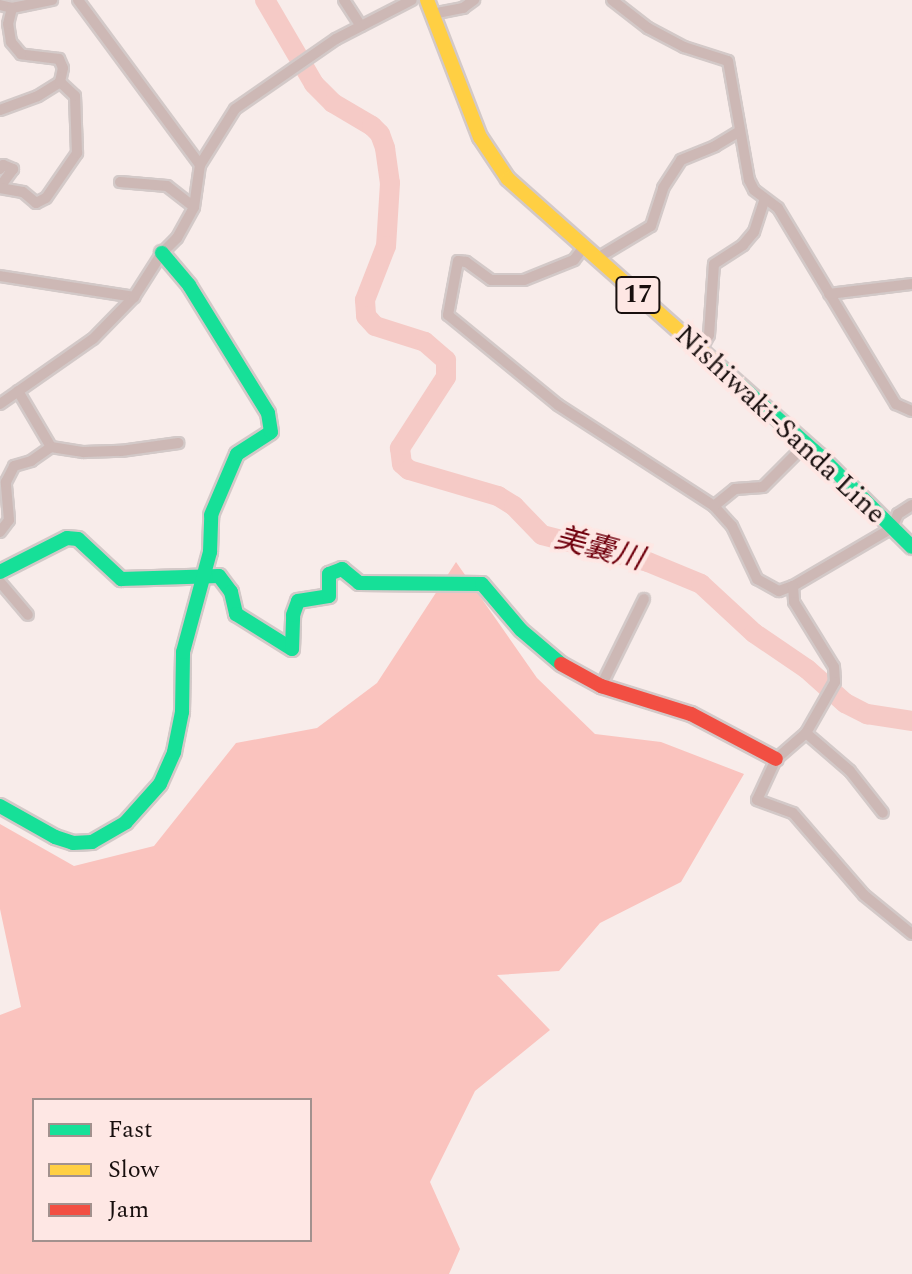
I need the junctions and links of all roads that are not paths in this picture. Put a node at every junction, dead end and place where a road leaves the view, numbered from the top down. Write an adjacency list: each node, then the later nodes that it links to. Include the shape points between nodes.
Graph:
1 (52, 0): 9 (street)
2 (78, 0): 14 (street)
3 (344, 0): 10 (street)
4 (412, 0): 10 (street)
5 (474, 0): 8 (street, via 463,8)
6 (612, 0): 13 (street, via 684,47 728,61)
7 (0, 5): 9 (street)
8 (429, 7): 20 (street, Nishiwaki-Sanda Line / 17, via 488,152 520,191)
9 (12, 8): 11 (street, via 11,42 21,54 59,59)
10 (361, 26): 14 (street, via 235,109)
11 (60, 82): 12 (street); 17 (street, via 75,96 77,153 46,198 36,203 23,192)
12 (0, 110)
13 (738, 132): 18 (street, via 749,180); 22 (street, via 681,160 663,188 651,226)
14 (200, 165): 19 (street)
15 (0, 169): 17 (street, via 13,169)
16 (120, 182): 19 (street, via 167,186)
17 (0, 187)
18 (765, 199): 25 (street, via 778,208); 27 (street, via 754,232 714,264 709,335)
19 (194, 207): 21 (street)
20 (583, 248): 22 (street, Nishiwaki-Sanda Line / 17); 36 (street, via 574,260 524,280 491,280 458,261 448,315 558,405)
21 (162, 253): 26 (street); 41 (street, via 189,285 272,423 271,432 237,454 225,474 211,515)
22 (596, 259): 27 (street, Nishiwaki-Sanda Line / 17)
23 (0, 276): 26 (street)
24 (912, 284): 25 (street)
25 (829, 294): 30 (street, via 896,404)
26 (134, 297): 28 (street, via 93,339)
27 (701, 350): 32 (street, Nishiwaki-Sanda Line / 17)
28 (18, 391): 29 (street); 33 (street)
29 (0, 404)
30 (912, 411)
31 (178, 443): 33 (street, via 121,451)
32 (806, 444): 36 (street, via 763,487 735,489); 37 (street, Nishiwaki-Sanda Line / 17)
33 (51, 447): 34 (street, via 14,466)
34 (3, 480): 38 (street, via 9,520)
35 (912, 505): 37 (street, via 898,514)
36 (714, 506): 43 (street, via 732,526 757,579 779,591)
37 (892, 528): 39 (street, Nishiwaki-Sanda Line / 17); 43 (street)
38 (0, 532)
39 (912, 547)
40 (0, 572): 41 (street, via 67,538 78,539 121,579)
41 (205, 574): 46 (street, via 219,576 231,592 236,614 292,649 298,601 329,596 329,574 342,569 359,583 482,584 554,660); 49 (street, via 183,652 182,712 174,752 160,784 126,822 92,842 55,837)
42 (0, 582): 45 (street)
43 (793, 586): 47 (street, via 794,602 834,667 830,695)
44 (644, 599): 46 (street)
45 (28, 615)
46 (601, 686): 48 (street, via 691,714)
47 (806, 733): 48 (street); 50 (street, via 850,771)
48 (776, 759): 51 (street, via 757,800 793,813 864,895)
49 (0, 806)
50 (883, 813)
51 (912, 934)

